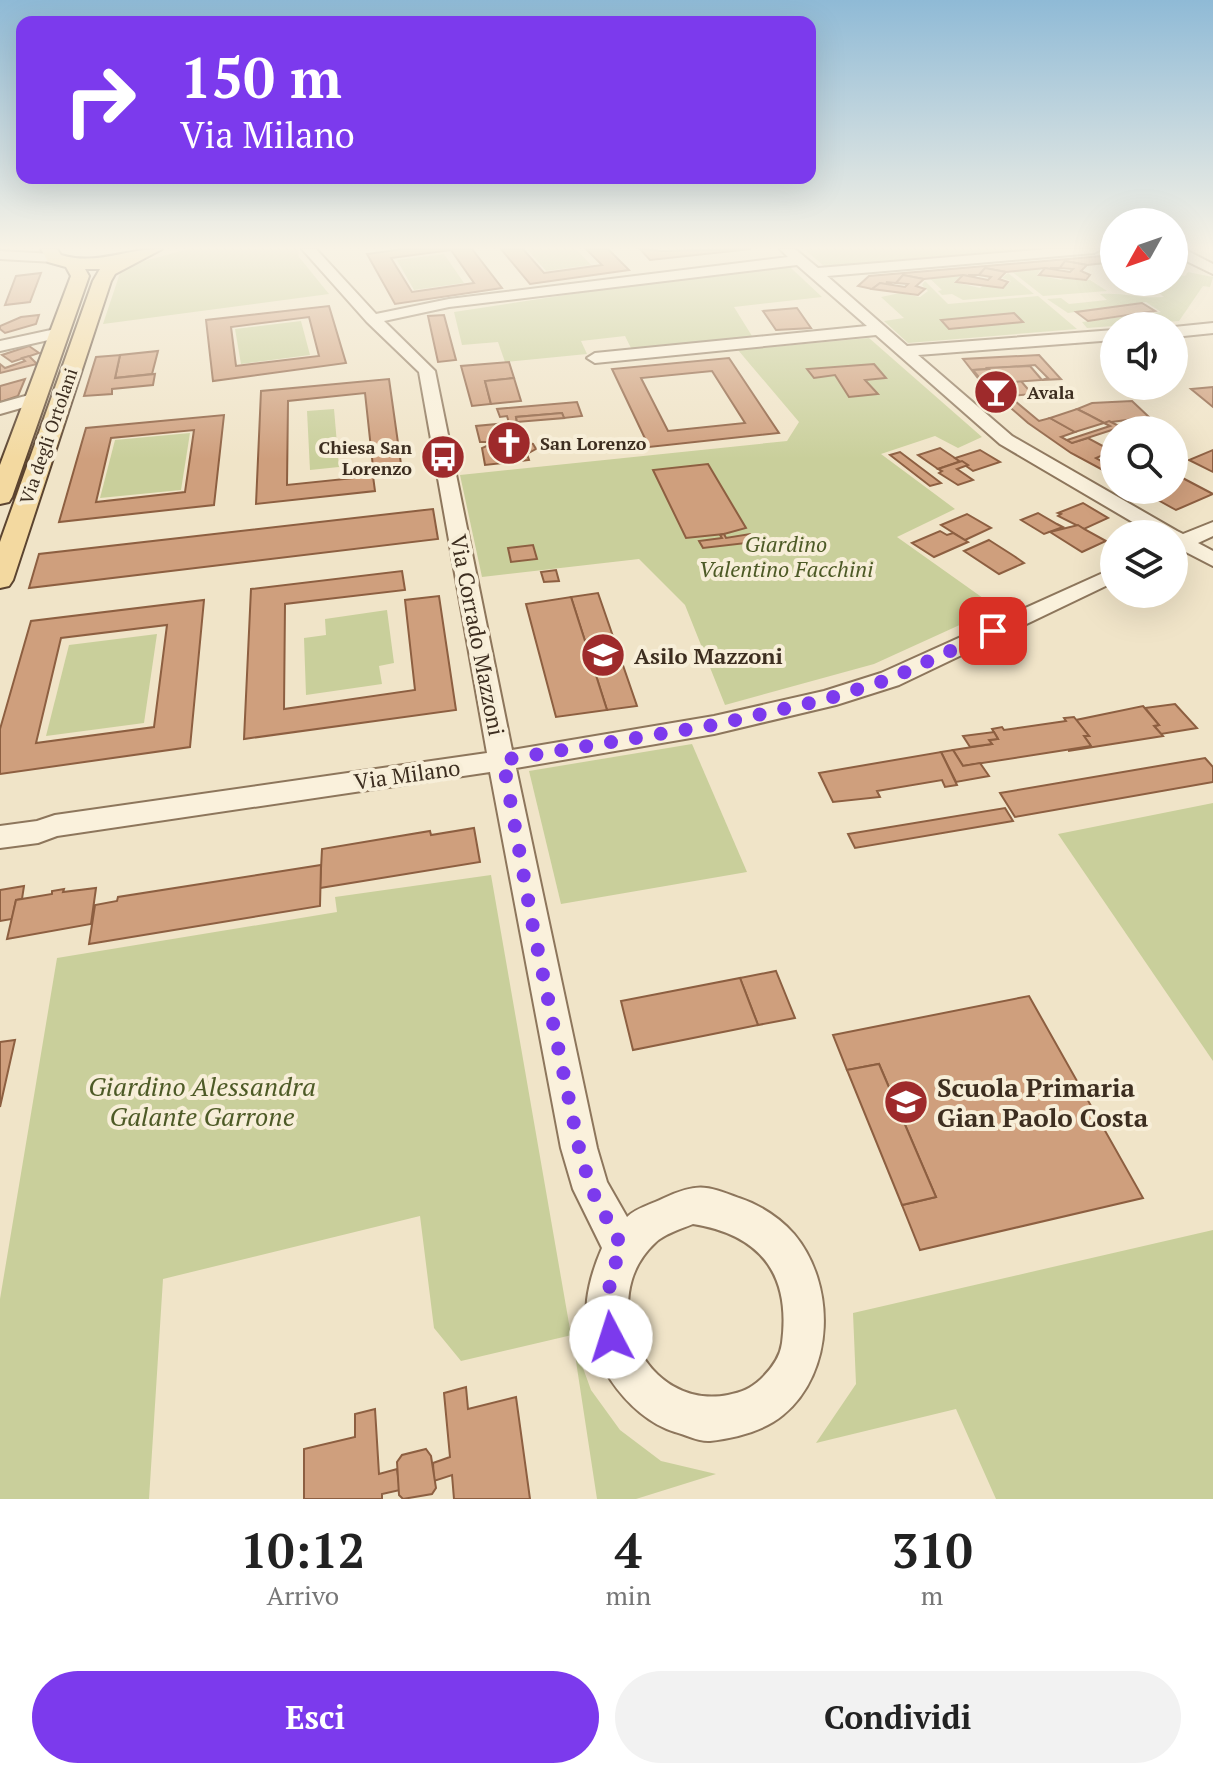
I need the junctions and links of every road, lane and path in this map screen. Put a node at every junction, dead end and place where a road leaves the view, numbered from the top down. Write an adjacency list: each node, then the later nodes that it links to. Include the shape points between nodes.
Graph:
1 (65, 319): 8 (main road, Via degli Ortolani)
2 (89, 319): 21 (main road, Via degli Ortolani)
3 (372, 319): 23 (street, Via Corrado Mazzoni, via 427,371)
4 (865, 319): 6 (street)
5 (1213, 328): 7 (street)
6 (878, 330): 11 (street); 12 (street)
7 (1188, 331)
8 (60, 333): 10 (street); 13 (main road, Via degli Ortolani)
9 (1100, 336): 11 (street)
10 (0, 346)
11 (901, 351): 16 (street, via 1006,440)
12 (595, 358)
13 (36, 398): 14 (street); 15 (main road, Via degli Ortolani)
14 (0, 409)
15 (0, 497)
16 (1141, 520)
17 (1213, 528): 18 (street)
18 (1188, 536)
19 (1188, 547): 20 (street)
20 (1213, 560)
21 (0, 580)
22 (1100, 581): 23 (street, Via Milano, via 861,690 714,725)
23 (503, 760): 24 (street, Via Milano); 27 (street, Via Corrado Mazzoni, via 579,1148 591,1189)
24 (55, 826): 25 (street, Via Milano, via 40,821); 26 (street, Via Milano)
25 (0, 827)
26 (0, 837)
27 (622, 1247): 27 (street, via 610,1274 606,1305 611,1337 624,1368 645,1394 673,1412 705,1420 736,1418 765,1404 786,1382 801,1354 806,1322 802,1290 790,1260 771,1235 734,1212 692,1205 665,1211 641,1225)

